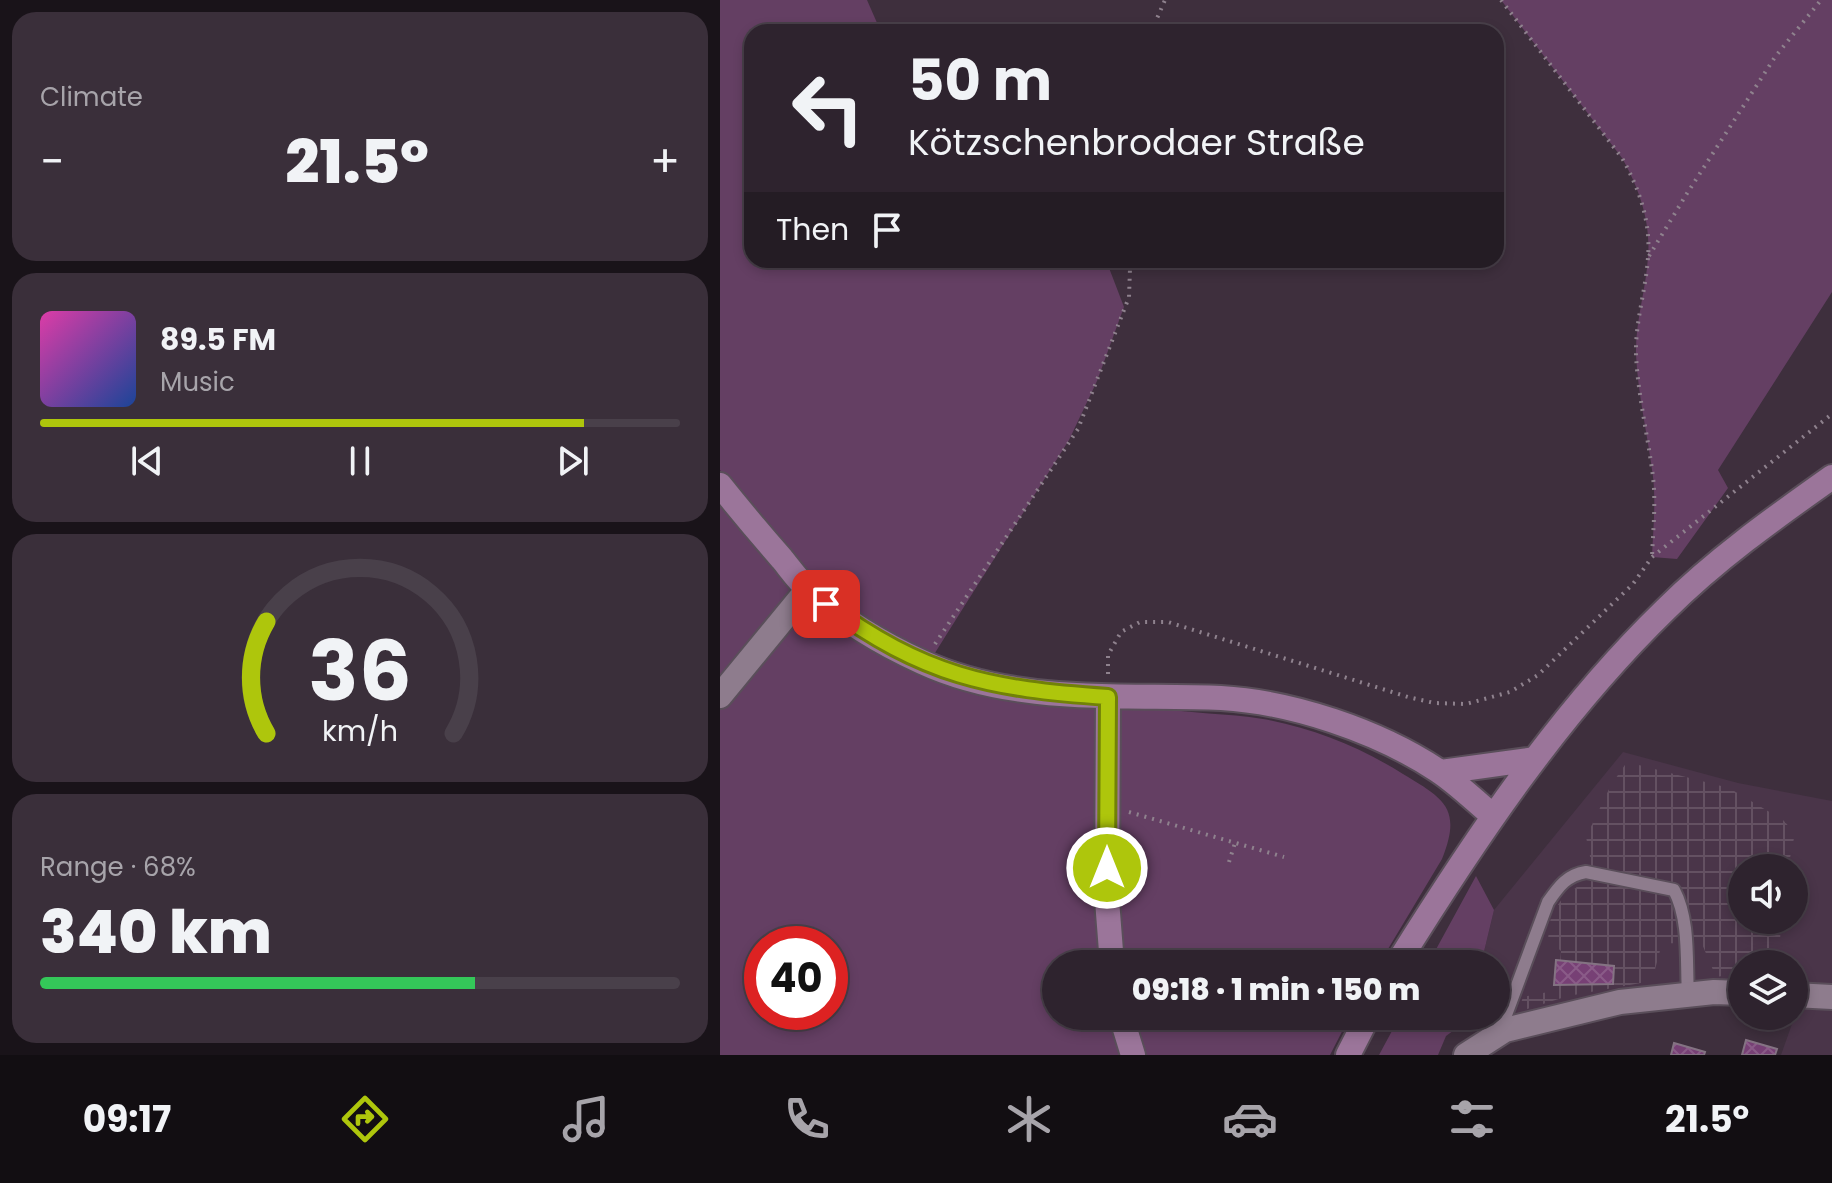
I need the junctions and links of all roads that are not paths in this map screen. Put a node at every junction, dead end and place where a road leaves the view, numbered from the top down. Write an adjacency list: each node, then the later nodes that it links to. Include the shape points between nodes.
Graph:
1 (1832, 477): 6 (street, via 1666,608)
2 (720, 485): 3 (street)
3 (807, 590): 4 (street); 5 (street, via 864,631 923,663 1021,690)
4 (720, 696)
5 (1108, 697): 7 (street, via 1256,702 1357,730); 9 (street)
6 (1535, 759): 7 (street); 8 (street)
7 (1441, 772): 8 (street)
8 (1493, 816): 10 (street)
9 (1111, 950)
10 (1406, 950)
11 (1728, 994): 12 (street)
12 (1688, 995): 15 (lane, via 1683,919 1674,890 1586,872 1573,874 1548,902); 16 (street, via 1620,1002)
13 (1808, 996): 14 (street)
14 (1832, 997)
15 (1510, 1004)
16 (1510, 1029)
17 (1125, 1030): 20 (street)
18 (1361, 1030): 21 (street)
19 (1505, 1030): 22 (street)
20 (1133, 1055)
21 (1348, 1055)
22 (1466, 1055)

